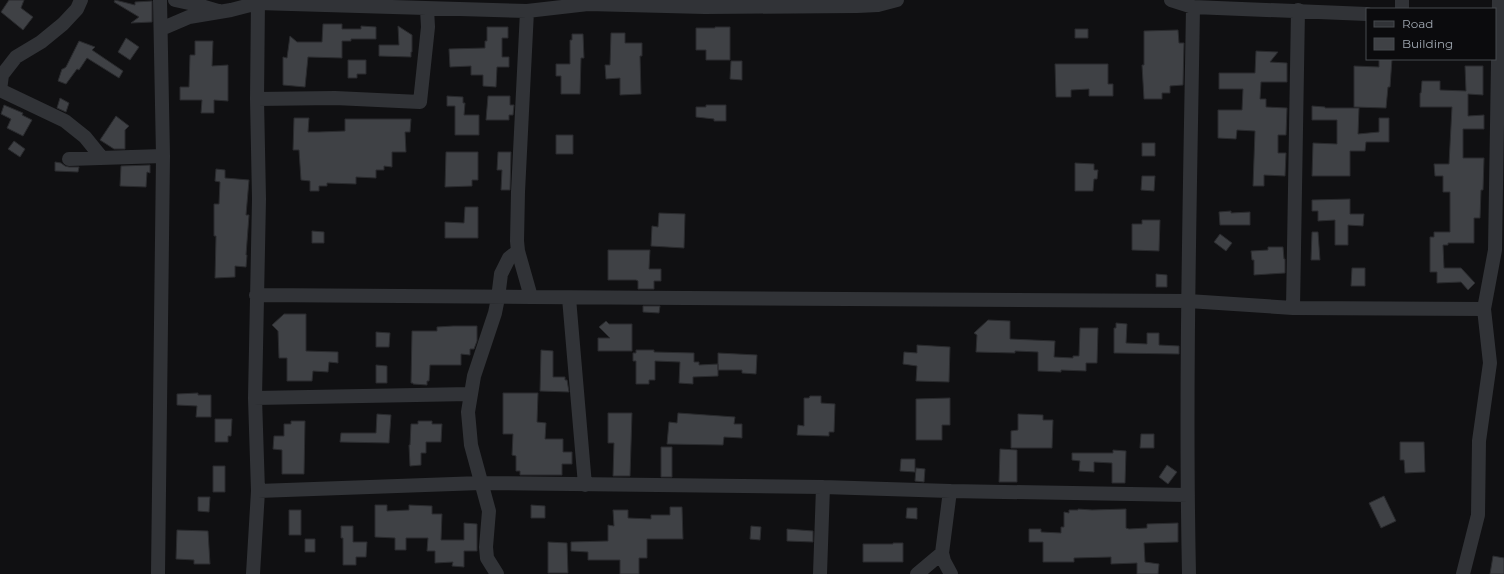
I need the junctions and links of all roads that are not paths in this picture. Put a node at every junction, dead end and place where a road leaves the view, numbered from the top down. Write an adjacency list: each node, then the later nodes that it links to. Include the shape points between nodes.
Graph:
1 (81, 0): 17 (street, via 78,9 63,24 41,42 16,57)
2 (160, 0): 16 (street)
3 (175, 0): 13 (street)
4 (897, 0): 9 (street, via 878,5)
5 (1171, 0): 10 (street)
6 (1499, 0): 29 (street, via 1495,250)
7 (258, 2): 11 (street); 13 (street); 18 (street)
8 (589, 2): 9 (street); 14 (street)
9 (705, 4)
10 (1193, 7): 12 (street); 27 (street)
11 (427, 9): 14 (street); 18 (street, via 428,27 420,102 335,98)
12 (1298, 10): 15 (street); 28 (street)
13 (218, 11): 16 (street, via 189,17)
14 (527, 11): 22 (street, via 518,192)
15 (1366, 14)
16 (161, 29): 19 (street)
17 (1, 74): 20 (street, via 0,90 64,121 85,137)
18 (257, 99): 23 (street)
19 (163, 156): 20 (street); 39 (street)
20 (102, 158): 21 (street)
21 (69, 159)
22 (518, 251): 24 (street, via 503,268); 25 (street)
23 (256, 294): 24 (street); 31 (street)
24 (498, 298): 25 (street); 30 (street, via 480,352)
25 (531, 298): 26 (street)
26 (569, 298): 27 (street); 33 (street)
27 (1188, 301): 28 (street); 37 (street)
28 (1293, 308): 29 (street)
29 (1484, 309): 46 (street, via 1490,363 1479,441 1478,515)
30 (470, 394): 31 (street); 32 (street, via 468,428)
31 (254, 398): 35 (street)
32 (480, 483): 33 (street); 35 (street); 41 (street, via 489,511 487,558)
33 (586, 485): 34 (street)
34 (823, 487): 36 (street); 42 (street)
35 (258, 490): 40 (street)
36 (950, 491): 37 (street); 38 (street)
37 (1188, 495): 45 (street)
38 (942, 553): 43 (street); 44 (street)
39 (158, 574)
40 (253, 574)
41 (497, 574)
42 (820, 574)
43 (917, 574)
44 (951, 574)
45 (1189, 574)
46 (1463, 574)

